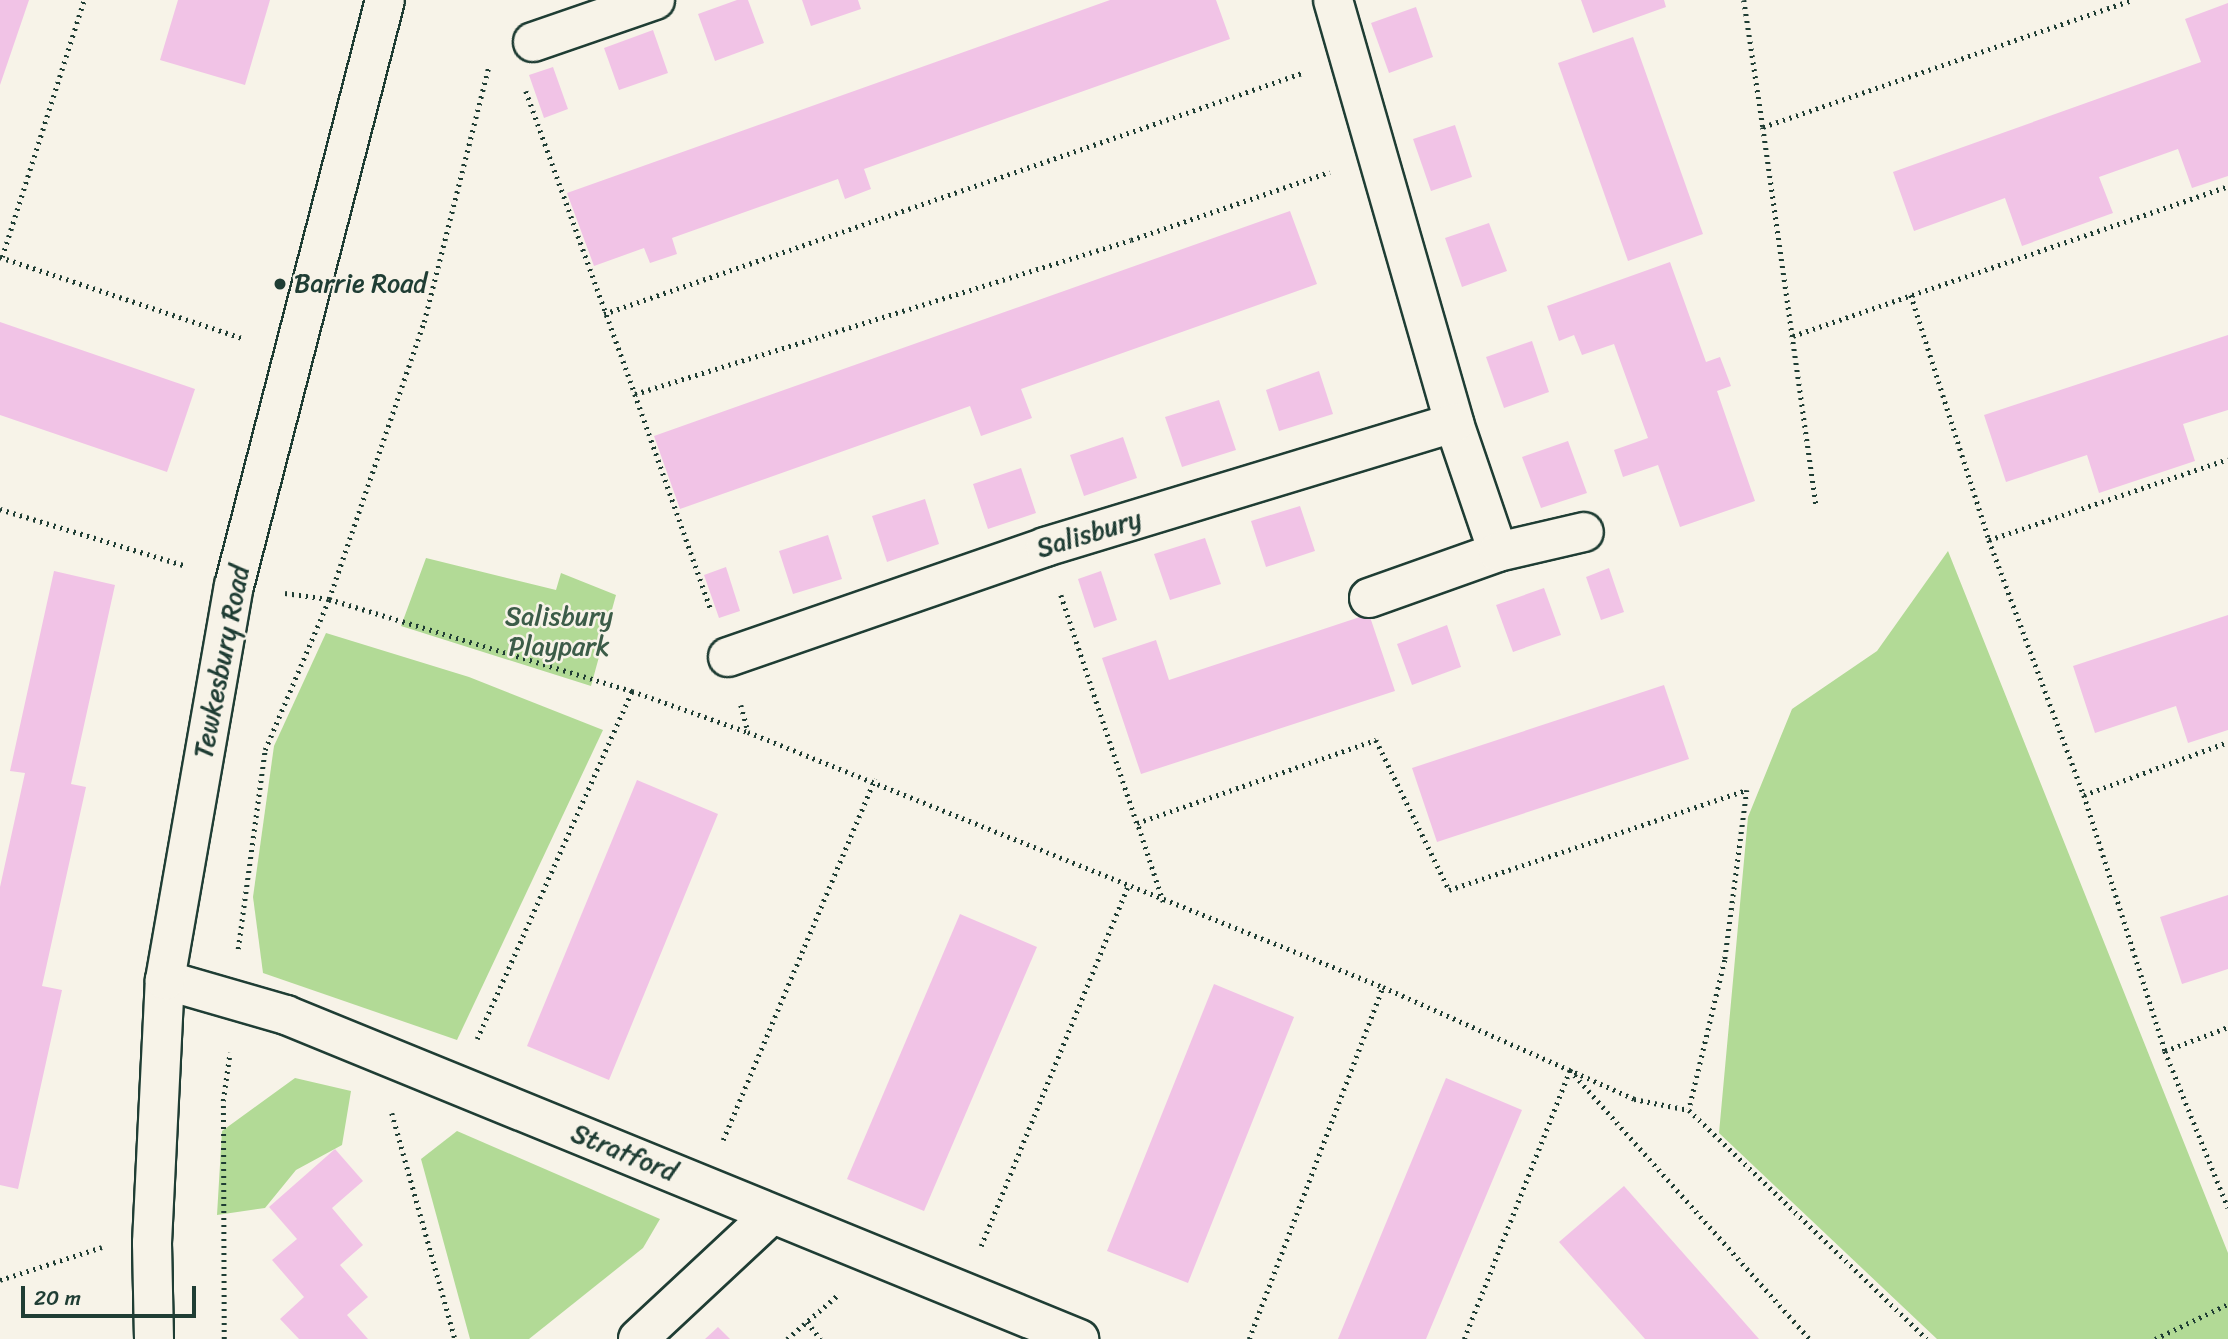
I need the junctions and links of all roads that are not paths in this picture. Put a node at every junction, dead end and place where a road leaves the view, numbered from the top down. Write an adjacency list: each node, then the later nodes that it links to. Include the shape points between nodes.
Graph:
1 (385, 0): 10 (street, Tewkesbury Road, via 234,586)
2 (655, 0): 4 (street)
3 (1333, 0): 5 (street)
4 (533, 42)
5 (1454, 423): 7 (street); 9 (street, Salisbury, via 1045,547)
6 (1584, 532): 7 (street)
7 (1498, 552): 8 (street)
8 (1369, 598)
9 (728, 657)
10 (165, 980): 11 (street, Stratford, via 237,1000 375,1052); 12 (street, Tewkesbury Road, via 152,1243)
11 (771, 1215): 13 (street); 14 (street, Stratford)
12 (154, 1339)
13 (638, 1339)
14 (1079, 1339)

